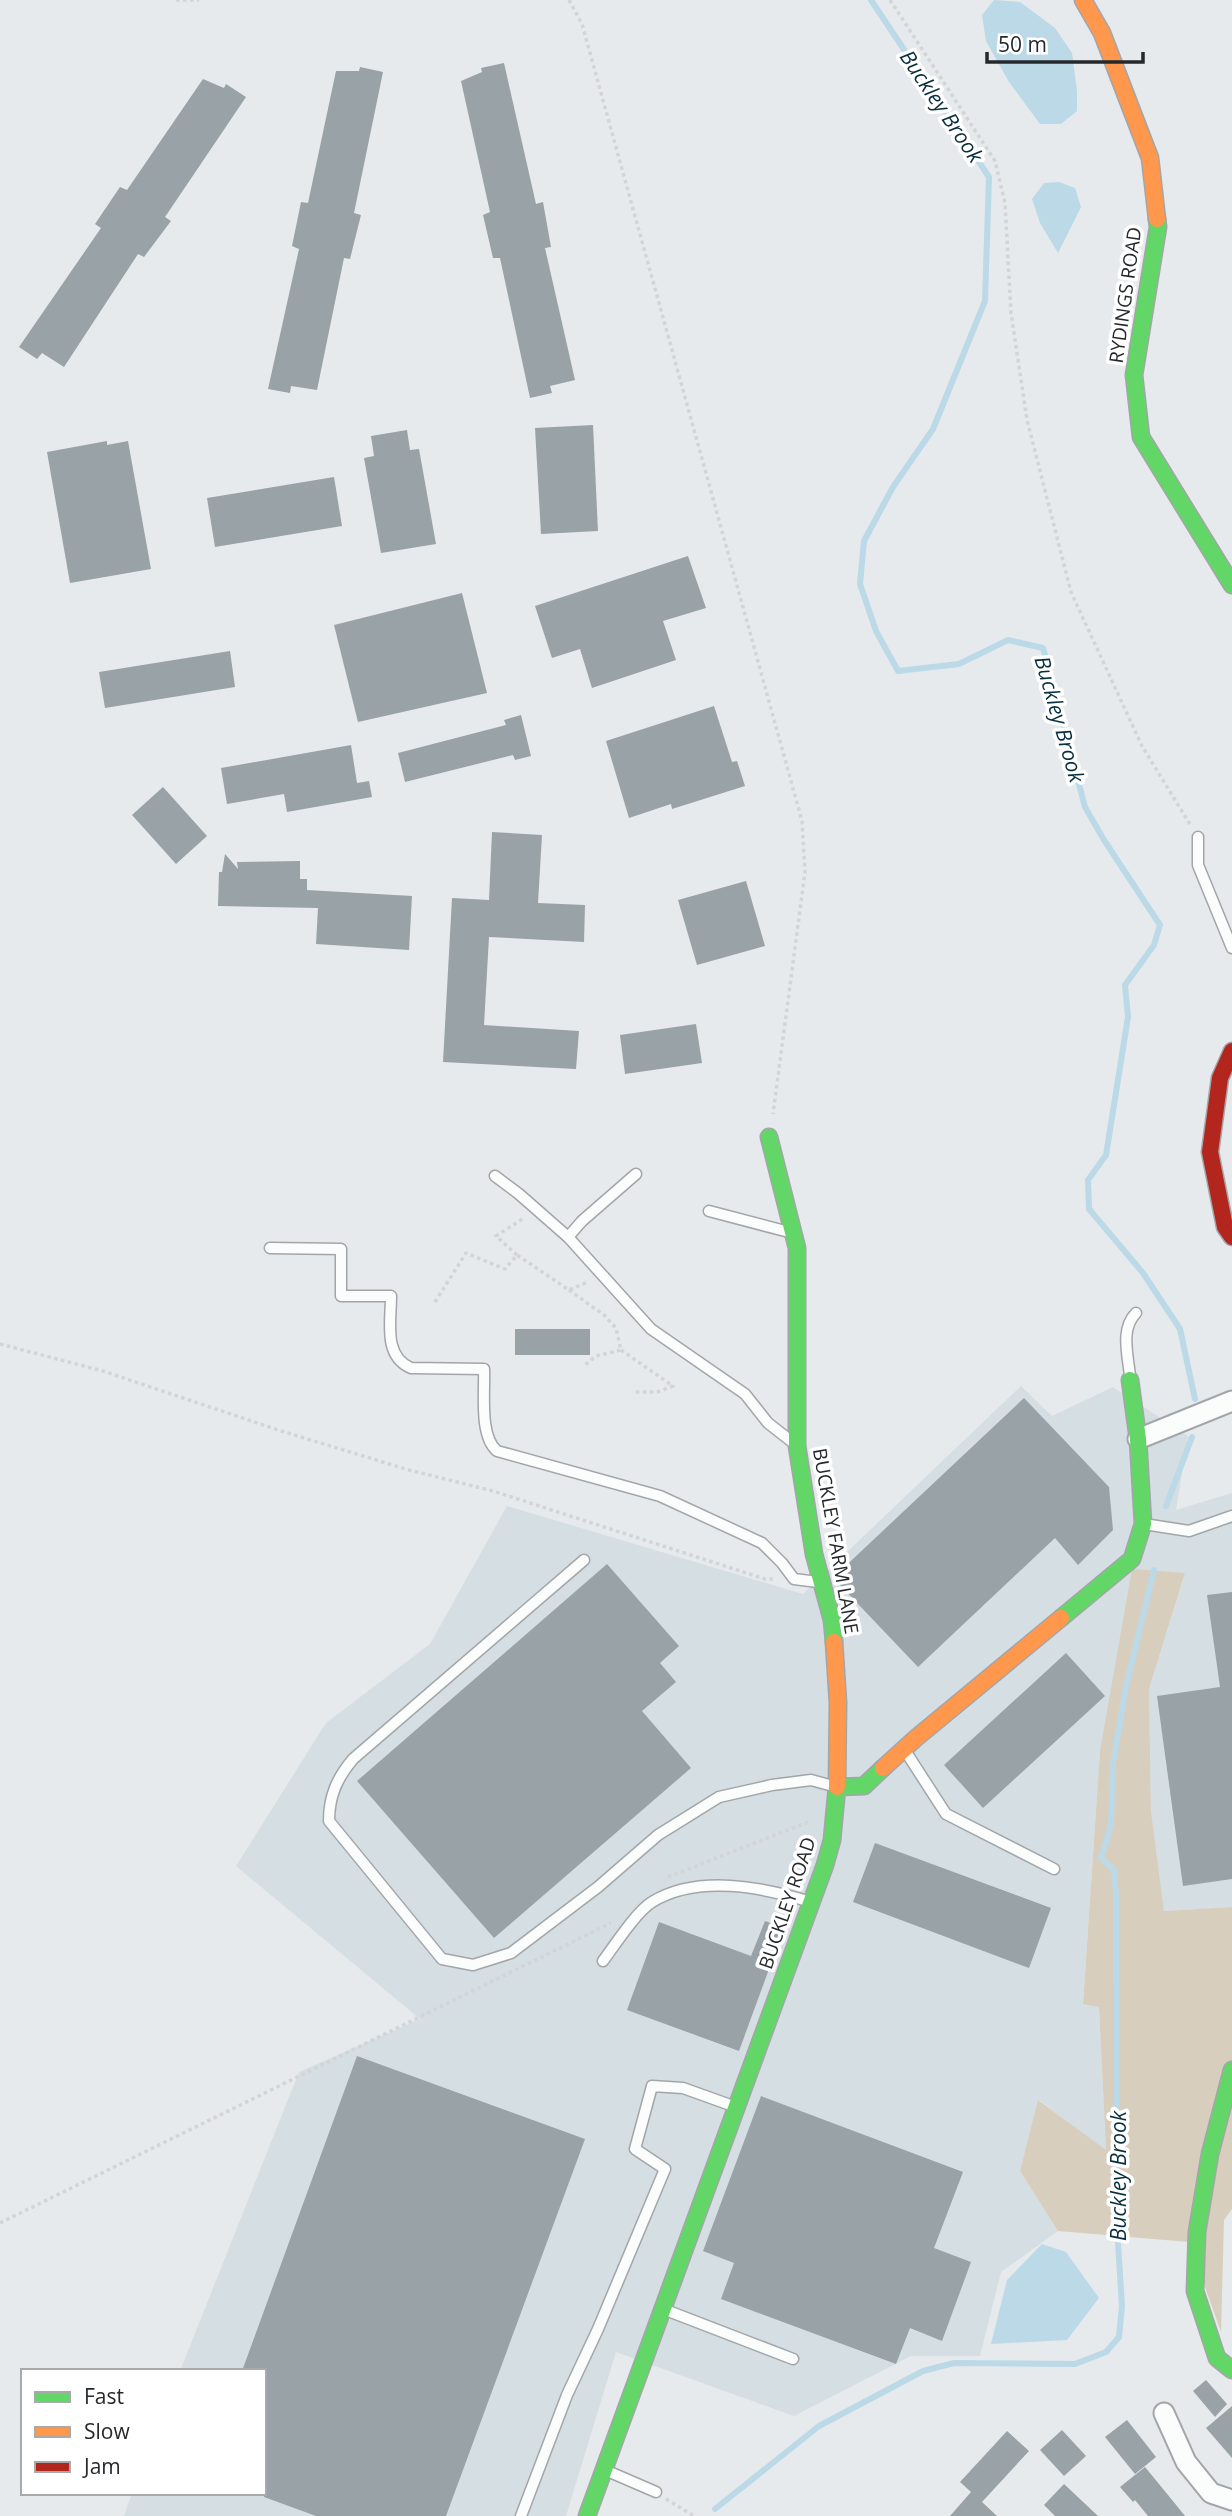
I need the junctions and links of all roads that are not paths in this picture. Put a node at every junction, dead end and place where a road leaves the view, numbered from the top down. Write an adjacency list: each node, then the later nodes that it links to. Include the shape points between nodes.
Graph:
1 (1083, 0): 2 (street, RYDINGS ROAD, via 1102,33 1150,158 1158,227 1135,375 1141,437)
2 (1232, 585)
3 (1198, 837): 4 (lane, via 1198,866)
4 (1232, 948)
5 (1232, 1051): 12 (street, via 1220,1078 1210,1152 1225,1227)
6 (769, 1137): 10 (street, BUCKLEY FARM LANE)
7 (636, 1174): 11 (lane)
8 (495, 1176): 11 (lane)
9 (709, 1211): 10 (lane)
10 (793, 1233): 18 (street, BUCKLEY FARM LANE, via 797,1248)
11 (568, 1237): 18 (lane, via 651,1329 745,1394 768,1423)
12 (1232, 1237)
13 (270, 1248): 22 (lane, via 341,1249 341,1296 391,1296 391,1351 401,1364 484,1369 486,1430 497,1451 660,1496 762,1543 794,1579)
14 (1136, 1314): 15 (lane, via 1126,1330)
15 (1130, 1380): 17 (street)
16 (1232, 1401): 17 (street)
17 (1138, 1439): 20 (street)
18 (797, 1446): 22 (street, BUCKLEY FARM LANE)
19 (1232, 1516): 20 (lane, via 1189,1531)
20 (1143, 1524): 23 (street, via 1132,1559)
21 (584, 1560): 24 (lane, via 353,1759 340,1775 329,1804 330,1821 442,1959 473,1965 511,1953 658,1835 719,1797 811,1780)
22 (822, 1583): 24 (street, BUCKLEY FARM LANE, via 832,1620 838,1703)
23 (904, 1748): 24 (street, via 864,1786); 25 (lane, via 947,1814)
24 (837, 1787): 26 (street, BUCKLEY ROAD, via 832,1840)
25 (1054, 1868)
26 (811, 1902): 27 (lane, via 714,1886 677,1890 650,1903); 29 (street, BUCKLEY ROAD)
27 (603, 1961)
28 (1232, 2070): 32 (street, via 1201,2206 1195,2291 1217,2358)
29 (736, 2107): 30 (street, BUCKLEY ROAD); 37 (lane, via 683,2088 652,2086 635,2149 665,2169 567,2395)
30 (663, 2309): 31 (lane); 34 (street, BUCKLEY ROAD)
31 (793, 2359)
32 (1232, 2370)
33 (1164, 2413): 36 (street, via 1186,2462 1211,2493)
34 (604, 2469): 35 (lane); 38 (street, BUCKLEY ROAD)
35 (656, 2492)
36 (1232, 2500)
37 (521, 2516)
38 (587, 2516)

